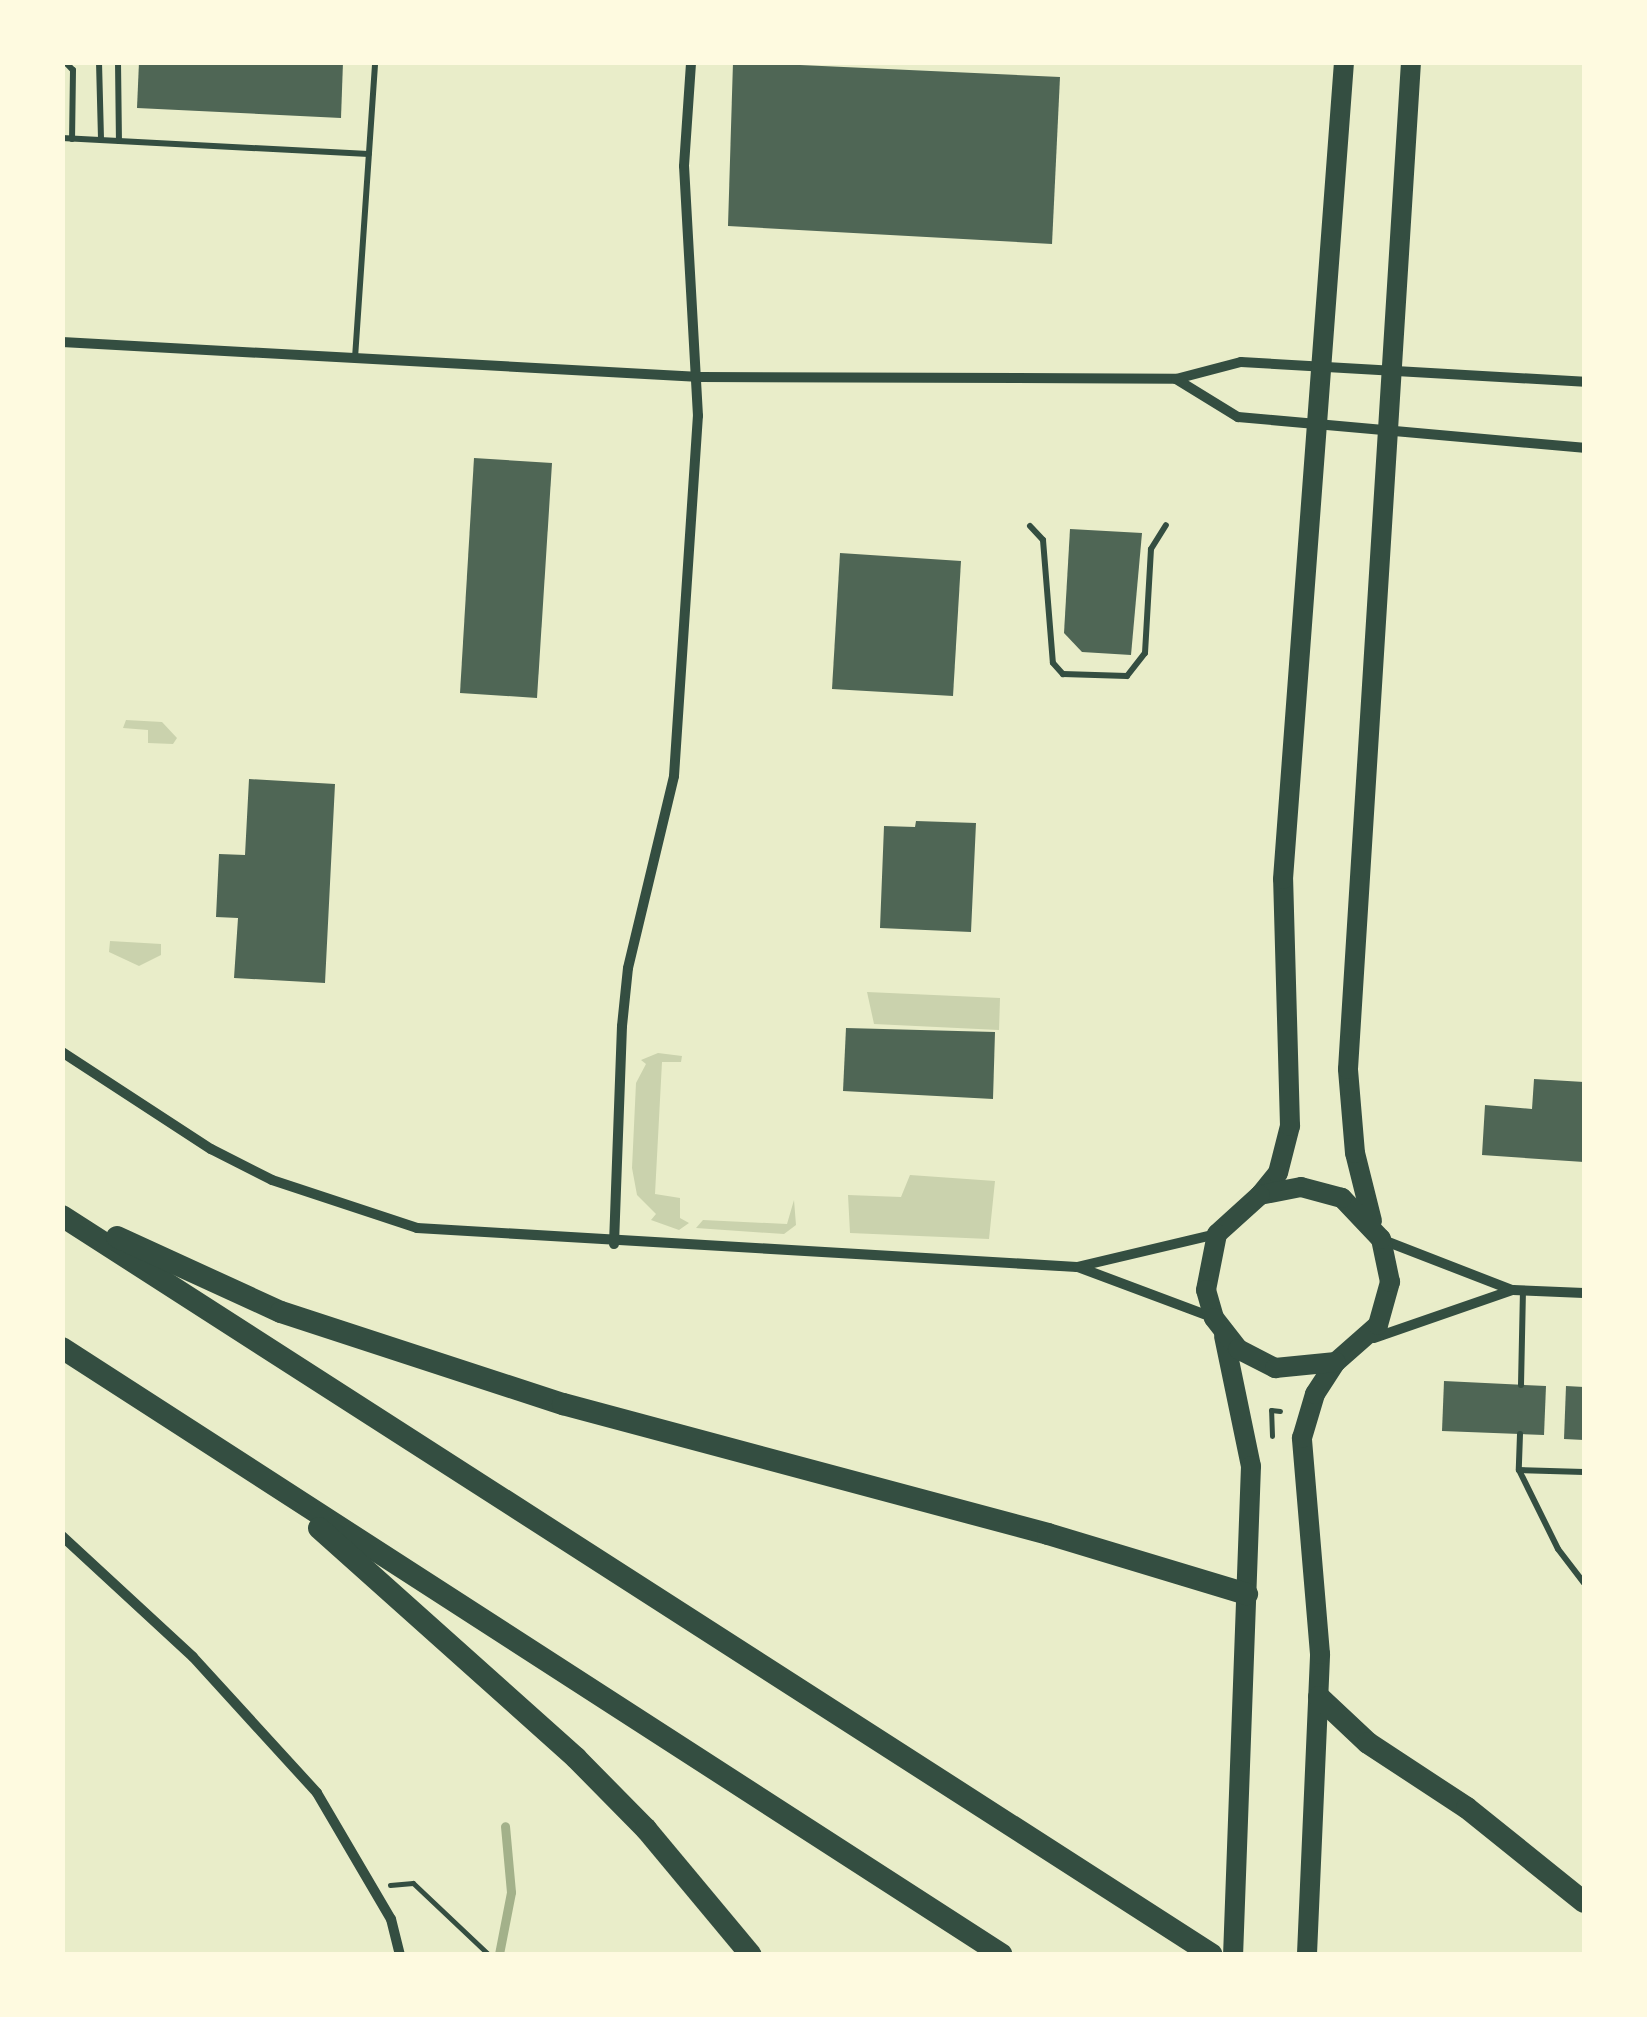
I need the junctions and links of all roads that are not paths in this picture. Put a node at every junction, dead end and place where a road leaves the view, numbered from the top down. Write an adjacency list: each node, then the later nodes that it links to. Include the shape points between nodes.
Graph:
1 (64, 62): 9 (lane, via 73,70)
2 (99, 62): 10 (lane)
3 (118, 62): 11 (lane)
4 (375, 62): 12 (lane)
5 (691, 62): 17 (street, via 684,166)
6 (1344, 62): 15 (highway)
7 (1411, 62): 16 (highway)
8 (62, 138): 9 (lane)
9 (72, 138): 10 (lane)
10 (101, 140): 11 (lane)
11 (119, 141): 12 (lane)
12 (368, 154): 14 (lane)
13 (62, 342): 14 (street)
14 (355, 358): 17 (street)
15 (1324, 369): 16 (street); 18 (street, via 1241,362); 20 (highway)
16 (1393, 376): 19 (street); 21 (highway)
17 (700, 377): 18 (street); 30 (street, via 674,776 628,968 622,1026)
18 (1176, 379): 20 (street, via 1238,418)
19 (1584, 382)
20 (1320, 427): 21 (street); 26 (highway, via 1283,879 1290,1126 1278,1173)
21 (1390, 434): 22 (street); 28 (highway, via 1348,1069 1354,1153)
22 (1584, 448)
23 (1166, 525): 24 (lane, via 1151,549 1144,653 1127,676 1063,674 1053,663 1043,540)
24 (1030, 526)
25 (62, 1052): 30 (street, via 211,1149 346,1206 417,1228)
26 (1260, 1194): 28 (highway, via 1322,1190); 29 (highway)
27 (62, 1214): 45 (highway, via 281,1312 544,1398); 51 (highway)
28 (1377, 1232): 32 (street); 35 (highway, via 1390,1282 1386,1304)
29 (1217, 1234): 31 (street); 34 (highway, via 1207,1261)
30 (614, 1244): 31 (street)
31 (1077, 1266): 34 (street)
32 (1518, 1290): 33 (street); 35 (street); 38 (lane)
33 (1584, 1293)
34 (1219, 1326): 37 (highway, via 1275,1368); 45 (highway, via 1251,1466)
35 (1364, 1342): 37 (highway)
36 (62, 1348): 42 (highway)
37 (1336, 1362): 46 (highway, via 1315,1394 1300,1463 1319,1616)
38 (1521, 1385)
39 (1520, 1434): 40 (lane)
40 (1519, 1470): 41 (lane); 44 (lane, via 1558,1549)
41 (1584, 1472)
42 (256, 1473): 49 (highway, via 576,1758 646,1829); 50 (highway)
43 (62, 1536): 48 (street, via 193,1657 316,1793 376,1893)
44 (1584, 1584)
45 (1246, 1594): 52 (highway)
46 (1319, 1698): 47 (highway, via 1368,1743 1467,1808); 53 (highway)
47 (1584, 1902)
48 (400, 1954)
49 (750, 1954)
50 (1001, 1954)
51 (1211, 1954)
52 (1232, 1954)
53 (1307, 1954)

